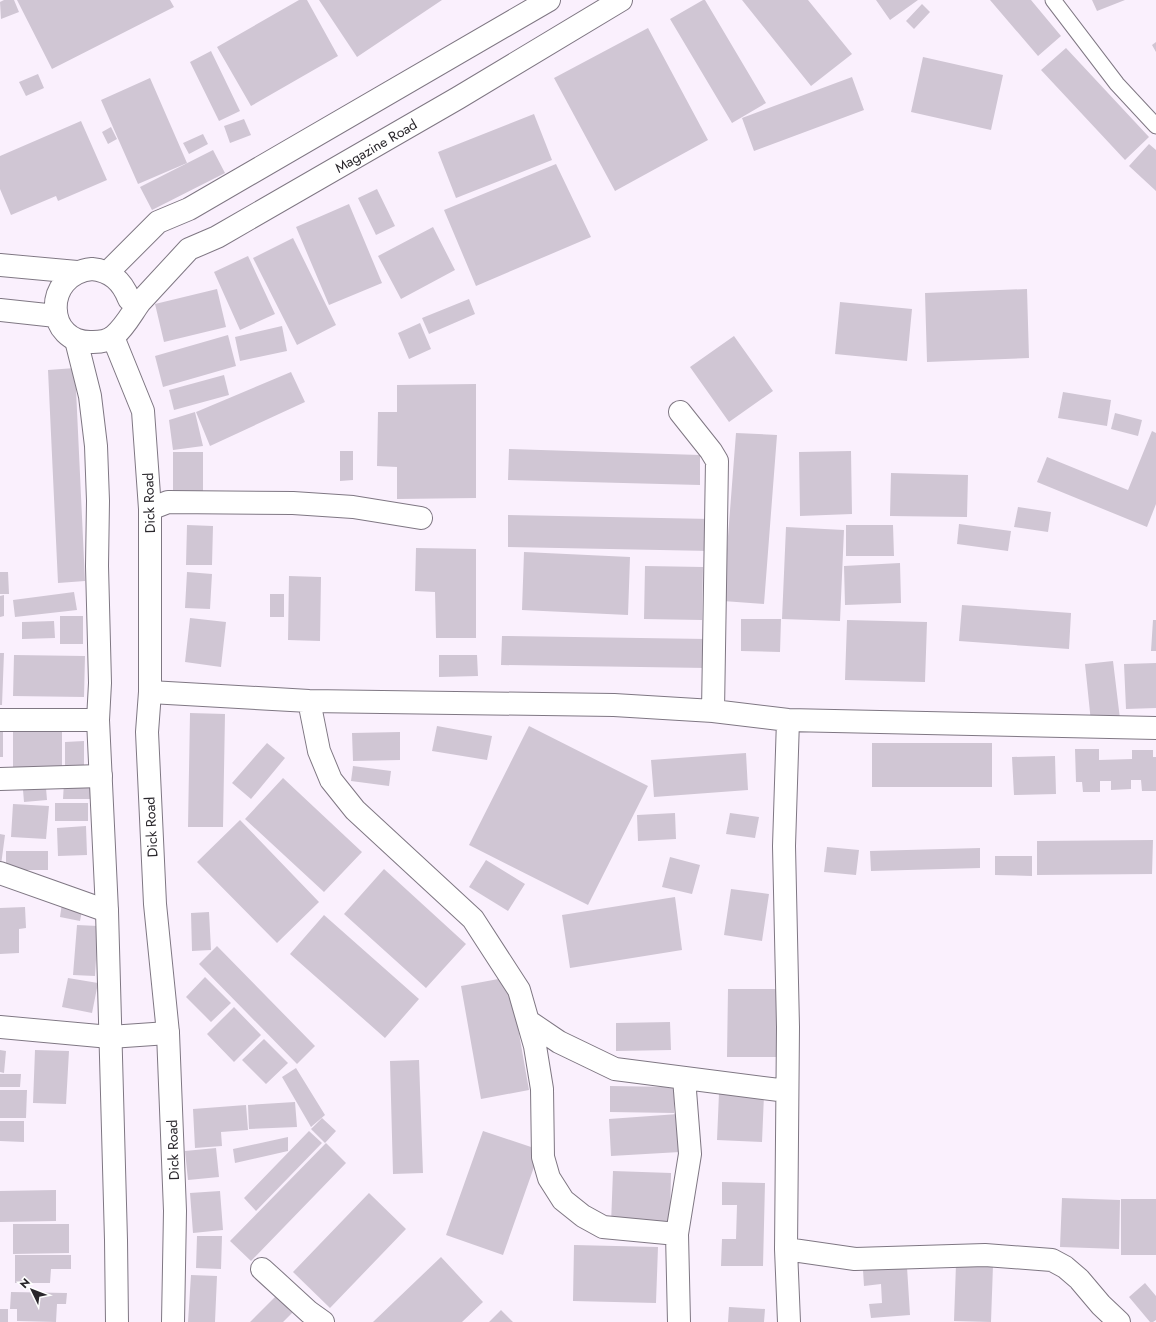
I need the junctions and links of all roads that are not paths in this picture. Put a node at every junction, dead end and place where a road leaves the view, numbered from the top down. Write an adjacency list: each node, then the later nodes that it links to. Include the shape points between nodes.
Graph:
1 (549, 0): 7 (street, via 189,209 158,222)
2 (1053, 0): 4 (lane, via 1117,84)
3 (608, 3): 8 (street, Magazine Road, via 458,98 238,226 189,250)
4 (1156, 126)
5 (0, 265): 6 (street)
6 (77, 272): 7 (street, via 92,269); 10 (street, via 68,278 56,296)
7 (108, 272): 8 (street, via 125,288 129,299)
8 (140, 302): 11 (street)
9 (0, 310): 10 (street)
10 (56, 316): 12 (street, via 60,326)
11 (113, 337): 12 (street, via 101,342 88,343); 14 (street, Dick Road, via 143,411)
12 (76, 340): 20 (street, via 90,396 96,446 100,683)
13 (680, 412): 18 (street, via 716,461)
14 (150, 509): 15 (street, via 168,502 293,502 353,507); 16 (street, Dick Road)
15 (421, 518)
16 (150, 692): 17 (street); 29 (street, Dick Road, via 147,732 154,888)
17 (309, 700): 18 (street, via 614,705); 27 (street, via 319,751 331,780 356,810 473,919 519,990)
18 (713, 711): 21 (street)
19 (0, 720): 20 (street)
20 (98, 720): 23 (street)
21 (788, 720): 22 (street); 32 (street, via 784,846)
22 (1156, 728)
23 (100, 776): 24 (street); 26 (street)
24 (0, 779)
25 (0, 873): 26 (street)
26 (106, 911): 30 (street)
27 (528, 1021): 31 (street, via 559,1042 615,1069); 33 (street, via 542,1090 543,1157 549,1178 563,1200 583,1216 603,1227)
28 (0, 1027): 30 (street)
29 (168, 1033): 30 (street); 37 (street, Dick Road, via 175,1211)
30 (110, 1037): 36 (street)
31 (684, 1078): 32 (street); 33 (street, via 690,1154)
32 (788, 1091): 34 (street)
33 (677, 1234): 39 (street)
34 (786, 1249): 40 (street); 41 (street, via 855,1259 985,1255 1052,1260 1079,1279)
35 (262, 1269): 38 (street)
36 (117, 1322)
37 (173, 1322)
38 (323, 1322)
39 (678, 1322)
40 (789, 1322)
41 (1119, 1322)

